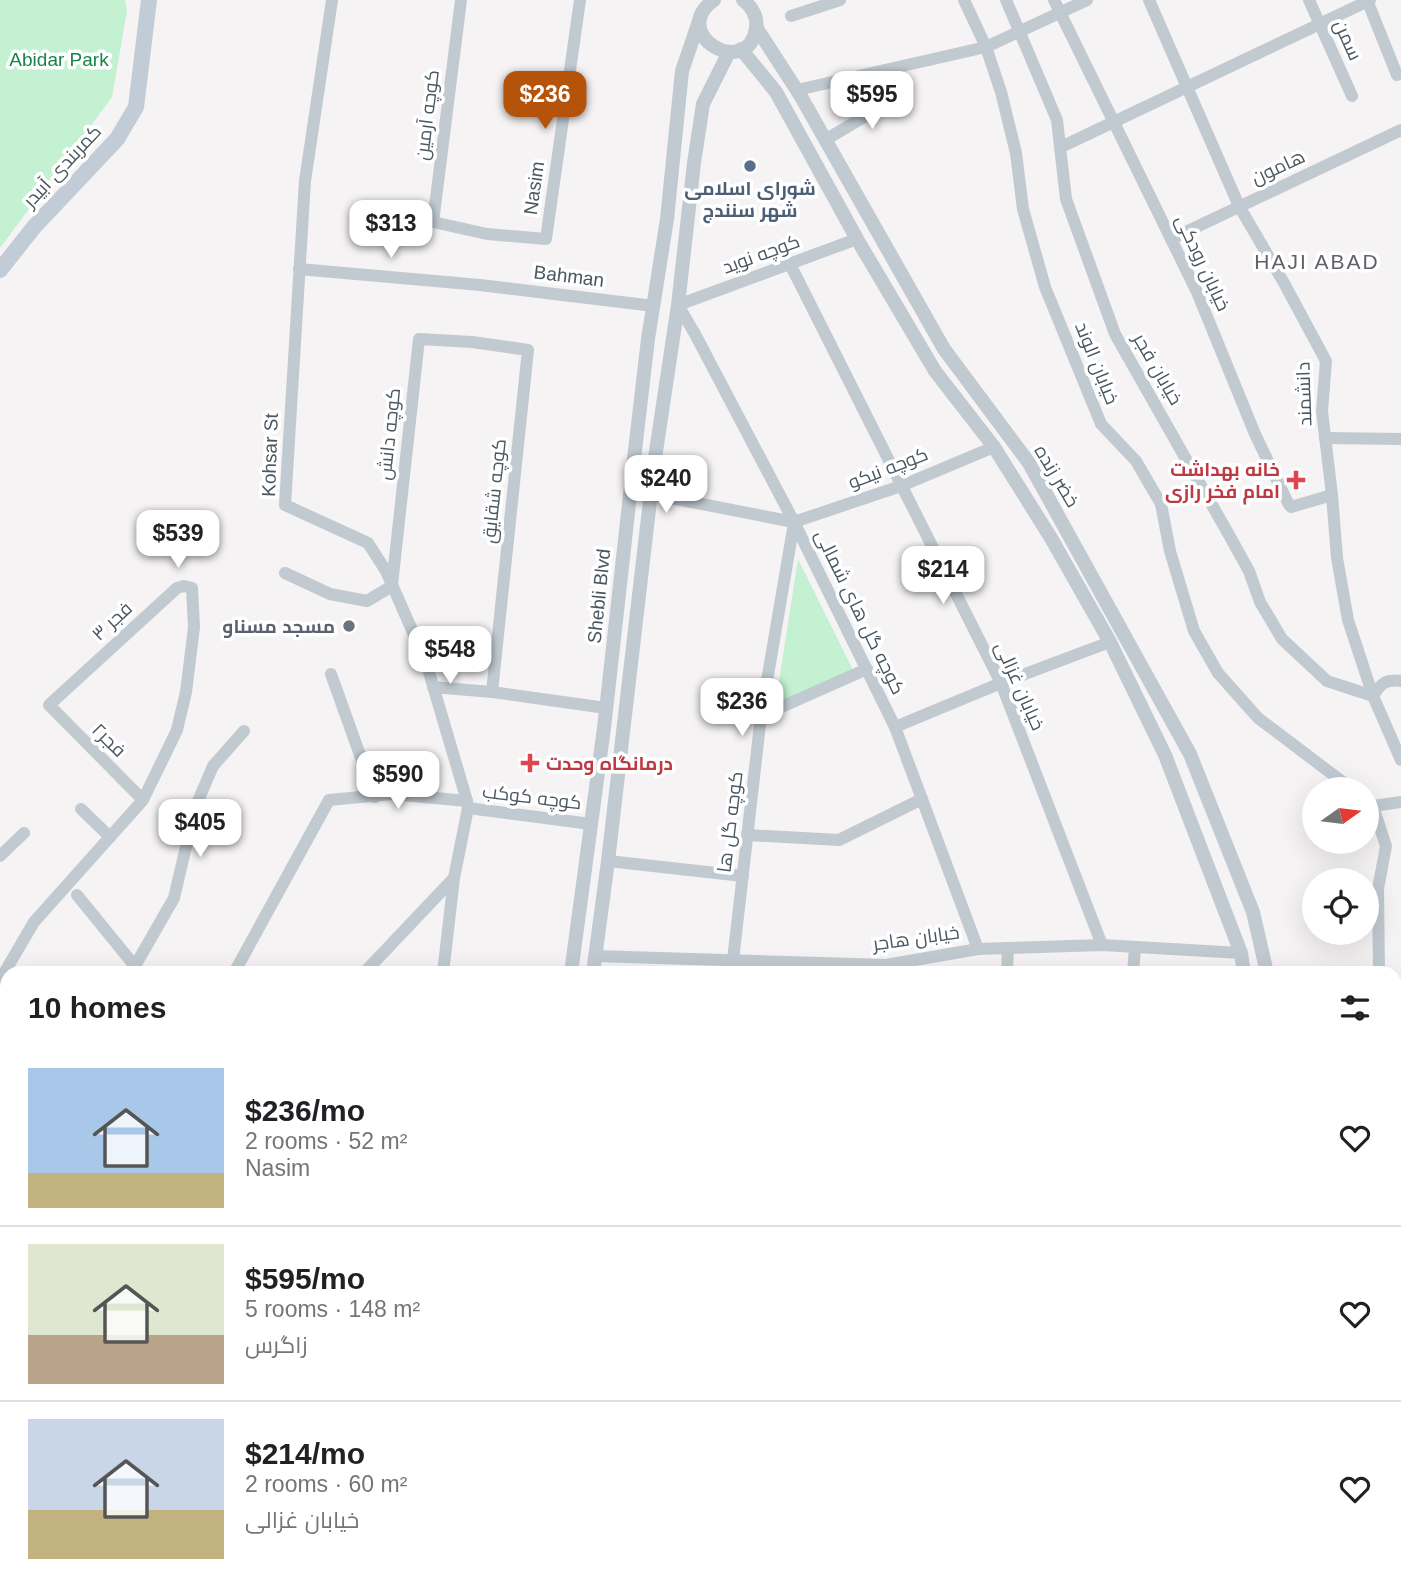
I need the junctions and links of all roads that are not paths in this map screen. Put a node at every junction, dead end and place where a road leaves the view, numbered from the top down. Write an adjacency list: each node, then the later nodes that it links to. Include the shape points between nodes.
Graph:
1 (149, 0): 37 (main road, کمربندی آبیدر, via 136,107 117,139)
2 (332, 0): 36 (street, Kohsar St, via 304,181)
3 (461, 0): 32 (street, کوچه آرمین, via 433,222)
4 (580, 0): 32 (street, Nasim, via 546,239)
5 (743, 0): 18 (street, خضر زنده, via 752,8)
6 (840, 0): 16 (street)
7 (964, 0): 20 (street, خیابان الوند)
8 (1006, 0): 19 (street, خیابان فجر)
9 (1054, 0): 15 (street, خیابان رودکی)
10 (1087, 0): 15 (street)
11 (1149, 0): 23 (street, دانشمند)
12 (1309, 0): 17 (street, سمن)
13 (1368, 1): 17 (street); 22 (street)
14 (705, 7): 21 (street, خضر زنده, via 702,35 706,42 720,51); 39 (street, Shebli Blvd, via 682,71)
15 (1060, 14): 19 (street); 27 (street, خیابان رودکی)
16 (791, 16)
17 (1320, 24): 23 (street); 26 (street, سمن)
18 (756, 27): 21 (street, Shebli Blvd, via 749,44); 24 (street, خضر زنده)
19 (1019, 32): 20 (street); 30 (street, خیابان فجر, via 1057,120)
20 (986, 47): 24 (street); 64 (street, خیابان الوند, via 1017,153 1023,209 1042,279 1101,424 1136,461 1161,504 1194,631 1218,673 1258,718)
21 (735, 51): 34 (street, خضر زنده, via 776,92); 38 (street, Shebli Blvd, via 703,104)
22 (1397, 75)
23 (1186, 88): 27 (street); 31 (street, دانشمند)
24 (797, 90): 29 (street, خضر زنده)
25 (903, 94): 29 (street)
26 (1352, 96)
27 (1114, 122): 30 (street); 33 (street, خیابان رودکی)
28 (1401, 130): 31 (street, هامون)
29 (825, 140): 102 (street, خضر زنده, via 944,349 1029,463 1190,754 1253,912)
30 (1060, 147): 57 (street, خیابان فجر, via 1066,199 1115,334 1249,571 1260,602 1282,639 1326,681)
31 (1239, 206): 33 (street, هامون); 41 (street, دانشمند, via 1326,361)
32 (487, 233)
33 (1171, 239): 46 (street, خیابان رودکی, via 1288,503 1291,507)
34 (857, 240): 35 (street, کوچه نوید); 43 (street, خضر زنده, via 936,370)
35 (790, 264): 38 (street, کوچه نوید); 44 (street, خیابان غزالی)
36 (299, 269): 39 (street, Bahman); 49 (street, Kohsar St, via 285,505 368,543)
37 (0, 270)
38 (678, 305): 39 (street); 45 (street, Shebli Blvd); 47 (street, کوچه گل های شمالی)
39 (653, 306): 59 (street, Shebli Blvd)
40 (472, 342): 49 (street, کوچه دانش, via 419,339); 56 (street, کوچه شقایق, via 528,350)
41 (1325, 438): 42 (street); 46 (street, دانشمند)
42 (1401, 439)
43 (994, 447): 44 (street, کوچه نیکو); 50 (street, خضر زنده)
44 (901, 486): 47 (street, کوچه نیکو); 54 (street, خیابان غزالی)
45 (650, 494): 47 (street); 78 (street, Shebli Blvd)
46 (1332, 495): 57 (street, دانشمند, via 1336,558 1348,620)
47 (794, 522): 51 (street, کوچه گل های شمالی); 60 (street, کوچه گل ها)
48 (285, 573): 49 (street, via 330,594 367,601)
49 (392, 586): 55 (street, Kohsar St)
50 (1110, 642): 54 (street); 86 (street, خضر زنده, via 1165,755)
51 (867, 670): 60 (street); 61 (street, کوچه گل های شمالی)
52 (331, 674): 65 (street)
53 (1401, 681): 57 (street, via 1380,684)
54 (1001, 683): 61 (street); 82 (street, خیابان غزالی)
55 (433, 687): 56 (street); 70 (street, Kohsar St)
56 (492, 692): 59 (street)
57 (1373, 696): 63 (street, دانشمند)
58 (49, 705): 67 (street, فجر۲); 67 (street, فجر ۳, via 177,588 192,588 194,627 186,692 177,730)
59 (606, 708): 72 (street, Shebli Blvd)
60 (761, 716): 75 (street, کوچه گل ها)
61 (895, 727): 66 (street, کوچه گل های شمالی)
62 (244, 731): 91 (street, via 213,766 195,808 174,898)
63 (1401, 760)
64 (1336, 777)
65 (374, 797): 70 (street, کوچه کوکب, via 392,794); 92 (street, کوچه کوکب, via 329,800)
66 (922, 799): 75 (street, via 839,840); 85 (street, کوچه گل های شمالی)
67 (143, 800): 76 (street)
68 (1401, 802): 69 (street)
69 (1379, 803)
70 (467, 804): 72 (street, کوچه کوکب); 80 (street, Kohsar St)
71 (81, 810): 76 (street)
72 (591, 824): 95 (street, Shebli Blvd)
73 (1379, 828): 103 (street, via 1386,846 1378,889)
74 (24, 833): 77 (street)
75 (747, 835): 79 (street, کوچه گل ها)
76 (110, 837): 89 (street, via 34,922)
77 (0, 856)
78 (608, 861): 79 (street); 87 (street, Shebli Blvd)
79 (743, 876): 88 (street, کوچه گل ها)
80 (454, 878): 93 (street); 94 (street, Kohsar St)
81 (77, 895): 90 (street)
82 (1102, 945): 83 (street, خیابان هاجر); 84 (street, خیابان هاجر)
83 (1135, 947): 86 (street, خیابان هاجر); 100 (street)
84 (1008, 948): 85 (street, خیابان هاجر); 99 (street)
85 (978, 949): 98 (street, خیابان هاجر)
86 (1241, 953): 101 (street, خضر زنده)
87 (595, 956): 88 (street, خیابان هاجر); 96 (street, Shebli Blvd)
88 (733, 960): 97 (street, خیابان هاجر)
89 (8, 966)
90 (131, 966)
91 (135, 966)
92 (238, 966)
93 (371, 966)
94 (444, 966)
95 (572, 966)
96 (594, 966)
97 (760, 966)
98 (882, 966)
99 (1007, 966)
100 (1134, 966)
101 (1243, 966)
102 (1266, 966)
103 (1378, 966)

